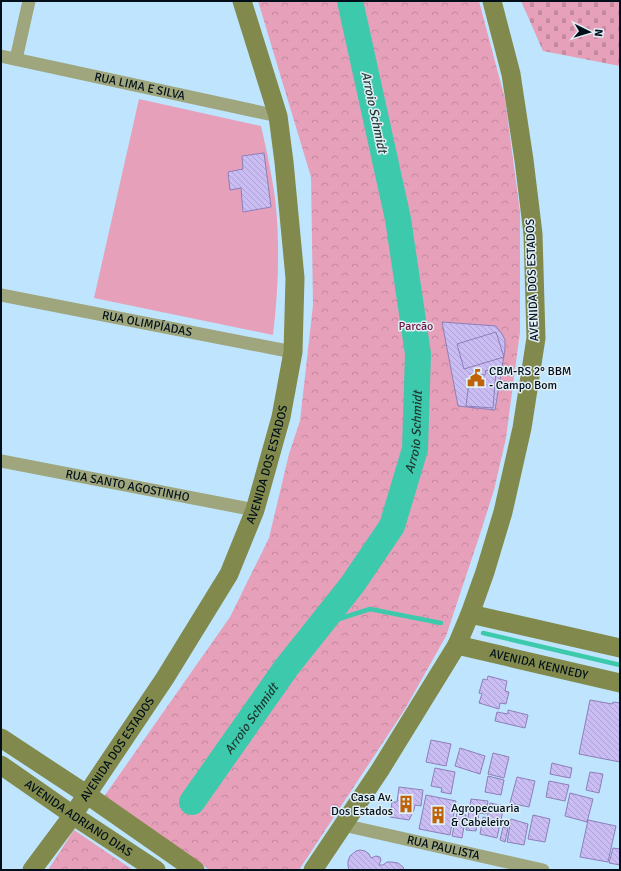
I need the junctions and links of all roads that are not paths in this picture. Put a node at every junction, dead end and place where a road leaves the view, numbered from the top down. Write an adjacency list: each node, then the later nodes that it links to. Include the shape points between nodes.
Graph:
1 (29, 1): 5 (street)
2 (242, 1): 6 (street, AVENIDA DOS ESTADOS)
3 (492, 1): 11 (street, AVENIDA DOS ESTADOS, via 511,74 524,160 533,234 536,338 522,428 503,512)
4 (1, 56): 5 (street, RUA LIMA E SILVA)
5 (16, 59): 6 (street, RUA LIMA E SILVA)
6 (278, 116): 8 (street, AVENIDA DOS ESTADOS, via 295,278)
7 (1, 294): 8 (street, RUA OLIMPÍADAS)
8 (293, 352): 10 (street, AVENIDA DOS ESTADOS, via 281,417)
9 (1, 461): 10 (street, RUA SANTO AGOSTINHO)
10 (255, 510): 17 (street, AVENIDA DOS ESTADOS, via 229,574 165,678)
11 (470, 614): 12 (street, AVENIDA DOS ESTADOS); 13 (street)
12 (457, 645): 14 (street, AVENIDA KENNEDY); 19 (street, AVENIDA DOS ESTADOS)
13 (620, 648)
14 (620, 683)
15 (1, 738): 17 (street, AVENIDA ADRIANO DIAS)
16 (1, 765): 18 (street, AVENIDA ADRIANO DIAS)
17 (86, 794): 18 (street, AVENIDA DOS ESTADOS); 22 (street, AVENIDA ADRIANO DIAS)
18 (72, 815): 20 (street, AVENIDA DOS ESTADOS); 21 (street, AVENIDA ADRIANO DIAS)
19 (343, 825): 23 (street, AVENIDA DOS ESTADOS); 24 (street, RUA PAULISTA)
20 (32, 870)
21 (156, 870)
22 (195, 870)
23 (313, 870)
24 (543, 870)

